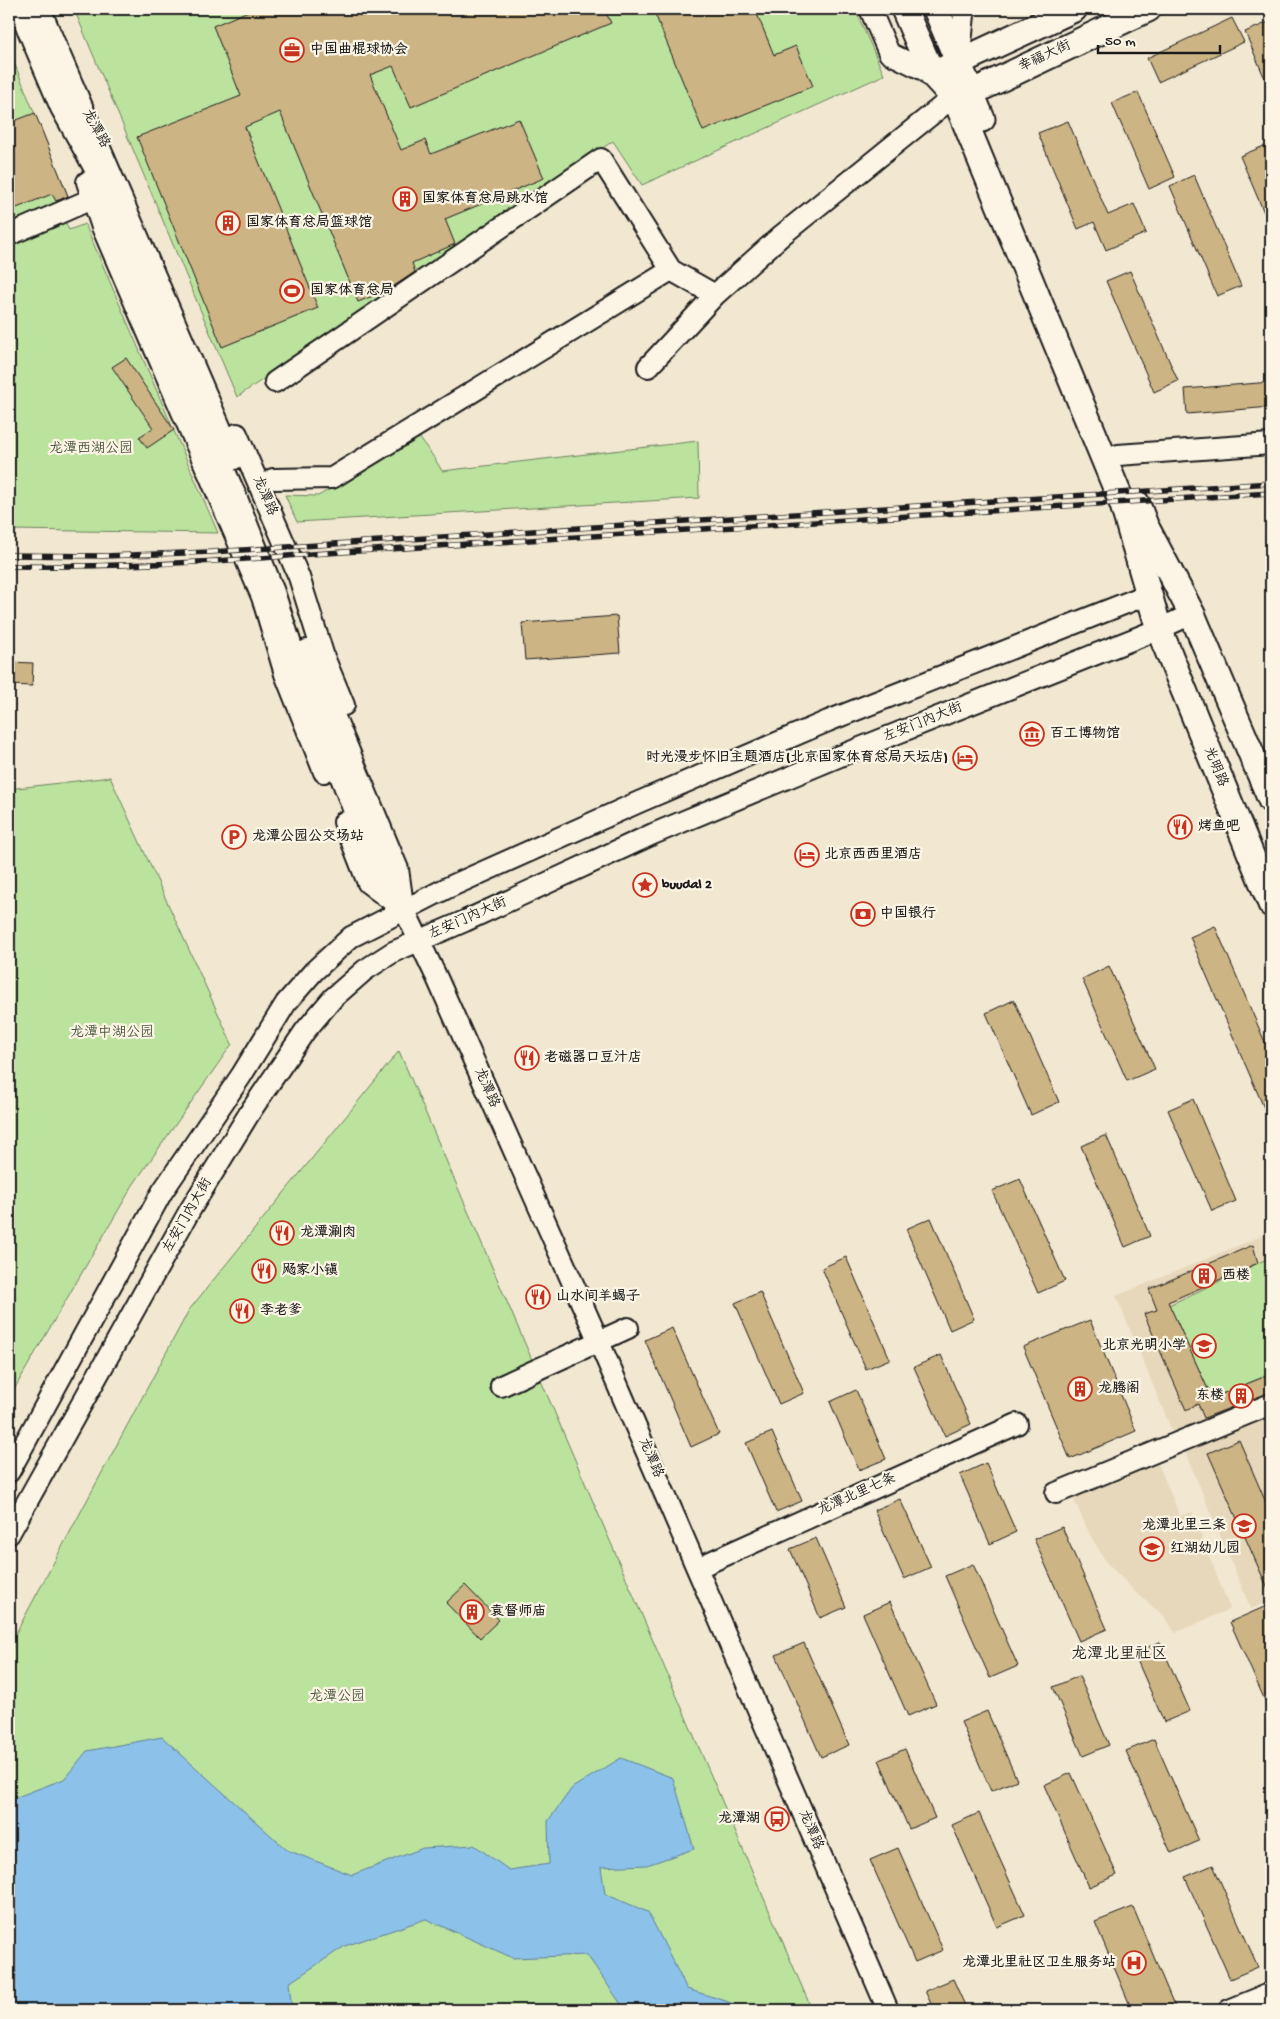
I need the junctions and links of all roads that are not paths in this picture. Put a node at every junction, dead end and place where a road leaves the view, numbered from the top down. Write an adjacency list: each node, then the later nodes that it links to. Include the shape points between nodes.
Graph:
1 (19, 9): 12 (street, 龙潭路, via 61,108 97,173)
2 (40, 9): 26 (street, 龙潭路, via 288,590 311,663 398,869)
3 (870, 9): 10 (street, via 889,53)
4 (904, 9): 10 (main road)
5 (936, 9): 9 (main road)
6 (961, 9): 9 (street, via 964,15)
7 (1074, 9): 9 (main road)
8 (1148, 9): 11 (main road, 幸福大街)
9 (959, 62): 10 (main road); 11 (main road)
10 (932, 74): 11 (main road)
11 (956, 99): 15 (street, via 782,235); 19 (main road); 21 (main road, 光明路, via 1123,505)
12 (98, 195): 13 (street); 26 (street, 龙潭路, via 236,496 354,814 382,877)
13 (9, 235)
14 (671, 270): 15 (street); 17 (street, via 601,159); 20 (street, via 332,478)
15 (715, 294): 16 (street)
16 (648, 367)
17 (275, 382)
18 (1271, 444): 19 (street)
19 (1118, 456): 22 (main road, via 1145,525)
20 (273, 479)
21 (1149, 594): 23 (main road, 光明路); 26 (street, via 810,728)
22 (1192, 614): 23 (street, 左安门内大街); 24 (main road)
23 (1159, 629): 25 (main road, 光明路); 27 (street, 左安门内大街, via 653,834)
24 (1271, 800)
25 (1271, 904)
26 (404, 909): 27 (street, 龙潭路); 33 (street, via 351,937 314,971 286,1003 162,1192)
27 (419, 940): 29 (street, 龙潭路); 35 (street, 左安门内大街, via 365,970 333,998 306,1030 252,1109 190,1210)
28 (628, 1328): 29 (street)
29 (599, 1342): 30 (street); 36 (street, 龙潭路)
30 (501, 1386)
31 (1271, 1404): 34 (street)
32 (1017, 1424): 36 (street, 龙潭北里七条)
33 (9, 1472)
34 (1056, 1493)
35 (9, 1534)
36 (697, 1568): 38 (street, 龙潭路)
37 (1271, 1993): 39 (street)
38 (888, 2010)
39 (1229, 2010)

